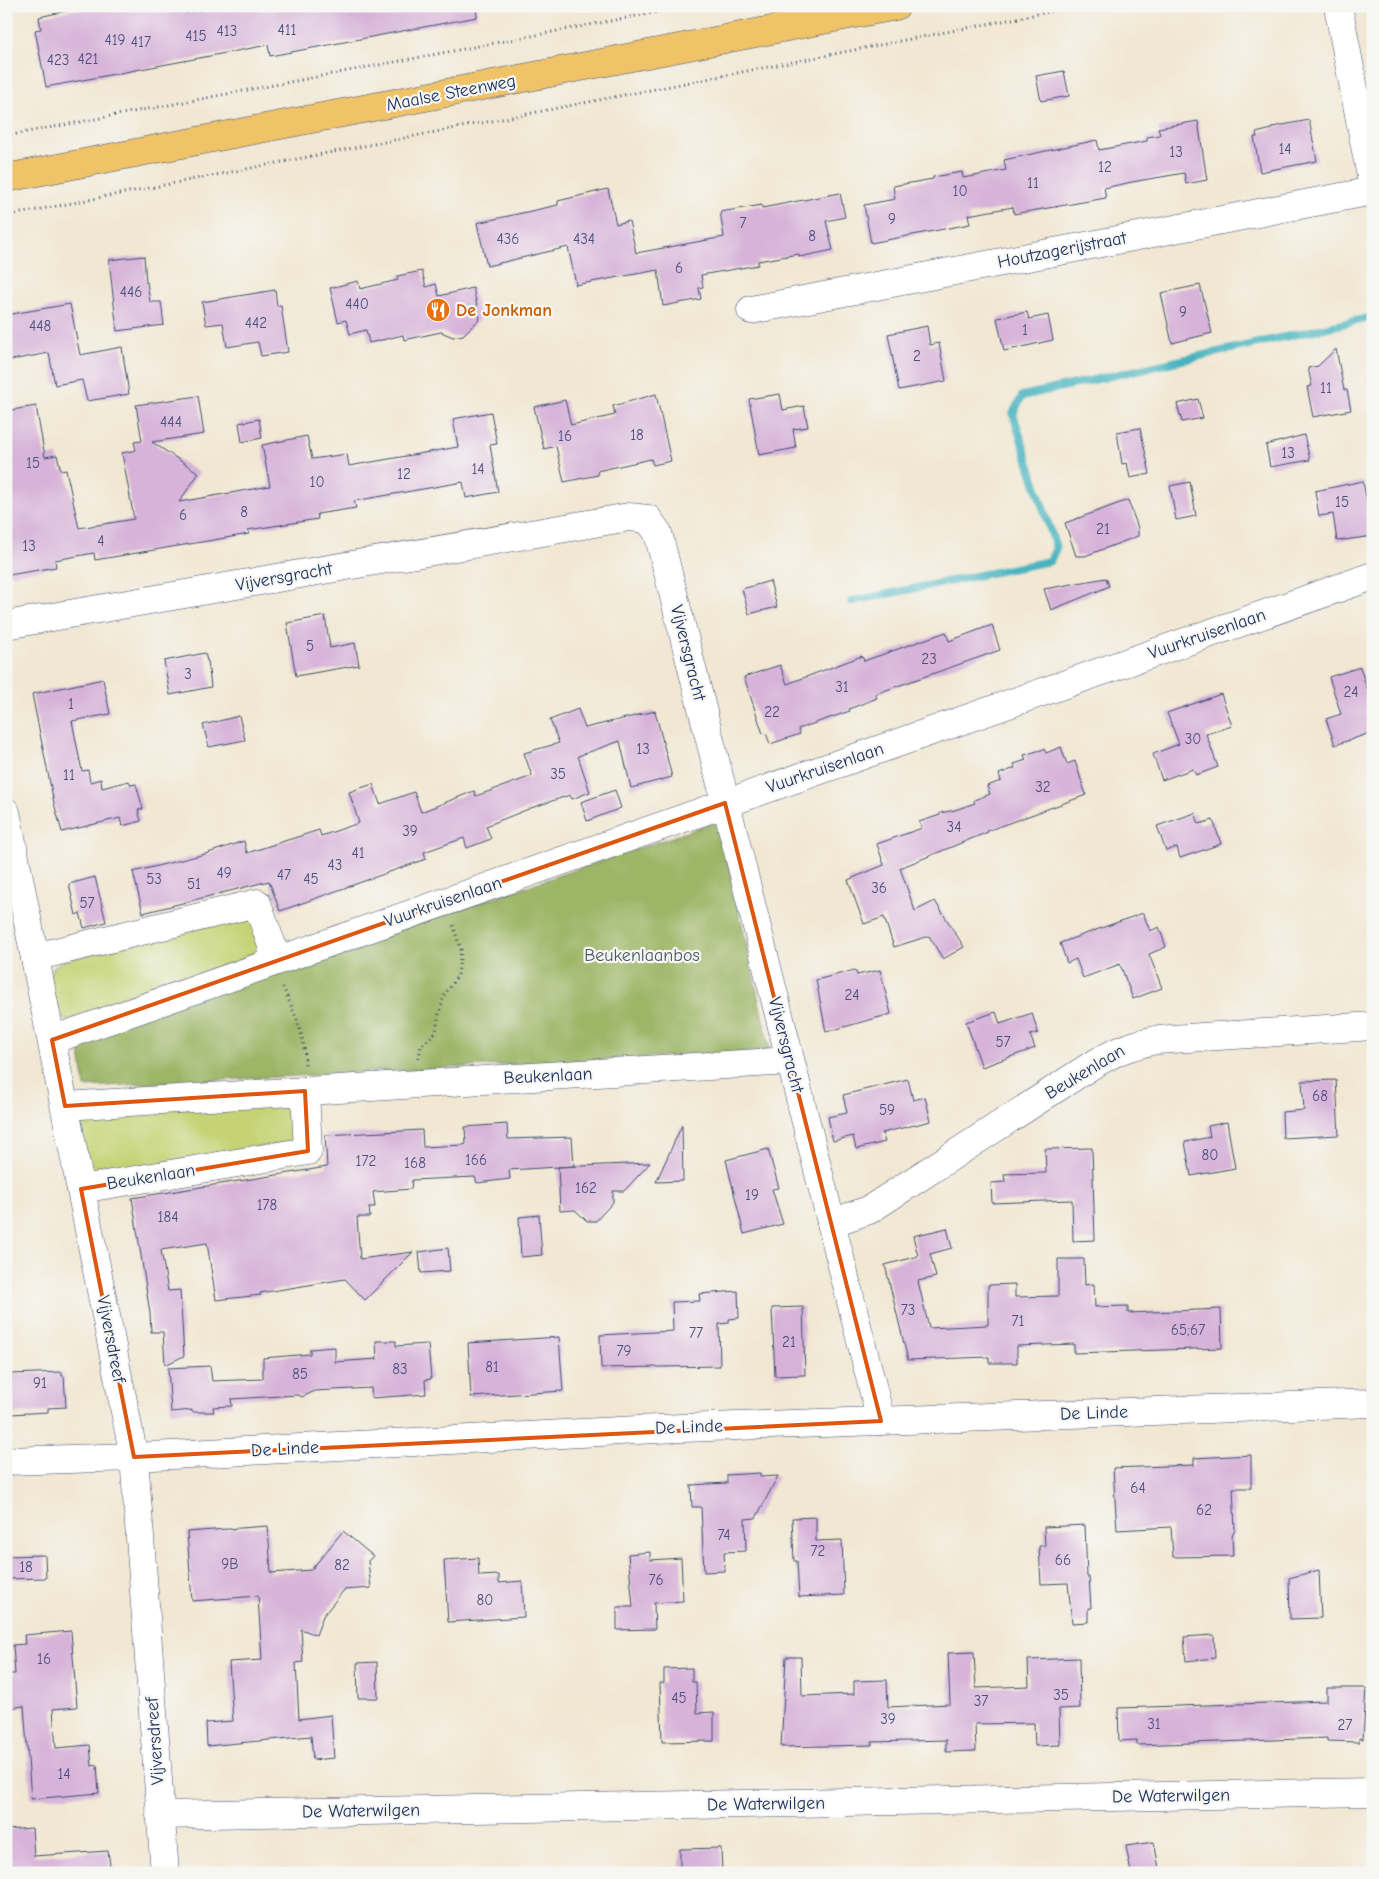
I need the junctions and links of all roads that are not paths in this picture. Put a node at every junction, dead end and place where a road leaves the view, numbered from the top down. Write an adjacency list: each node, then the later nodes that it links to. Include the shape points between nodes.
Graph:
1 (896, 6): 3 (main road, Maalse Steenweg)
2 (1338, 6): 5 (street)
3 (823, 13): 4 (main road, Maalse Steenweg)
4 (6, 178)
5 (1373, 187)
6 (1373, 191): 7 (street, Houtzagerijstraat)
7 (751, 310)
8 (1373, 576): 10 (street, Vuurkruisenlaan)
9 (6, 624): 10 (street, Vijversgracht, via 629,517 648,519 658,533)
10 (725, 803): 13 (street, Vuurkruisenlaan); 16 (street, Vijversgracht)
11 (6, 812): 12 (street, Vijversdreef)
12 (35, 957): 13 (street, via 257,903); 15 (street, Vijversdreef)
13 (277, 960): 15 (street, Vuurkruisenlaan)
14 (1373, 1026): 20 (street, Beukenlaan, via 1156,1040 1132,1045 1089,1067 868,1210)
15 (52, 1040): 18 (street, Vijversdreef)
16 (790, 1061): 17 (street, Beukenlaan); 20 (street, Vijversgracht)
17 (305, 1090): 18 (street, Beukenlaan); 19 (street, Beukenlaan, via 308,1151)
18 (65, 1106): 19 (street, Vijversdreef)
19 (81, 1189): 23 (street, Vijversdreef)
20 (831, 1223): 22 (street, Vijversgracht)
21 (1373, 1403): 22 (street, De Linde)
22 (881, 1421): 23 (street, De Linde, via 656,1429)
23 (134, 1457): 24 (street, De Linde); 26 (street, Vijversdreef)
24 (6, 1461)
25 (1373, 1792): 26 (street, De Waterwilgen)
26 (160, 1815): 27 (street, Vijversdreef)
27 (165, 1873)

